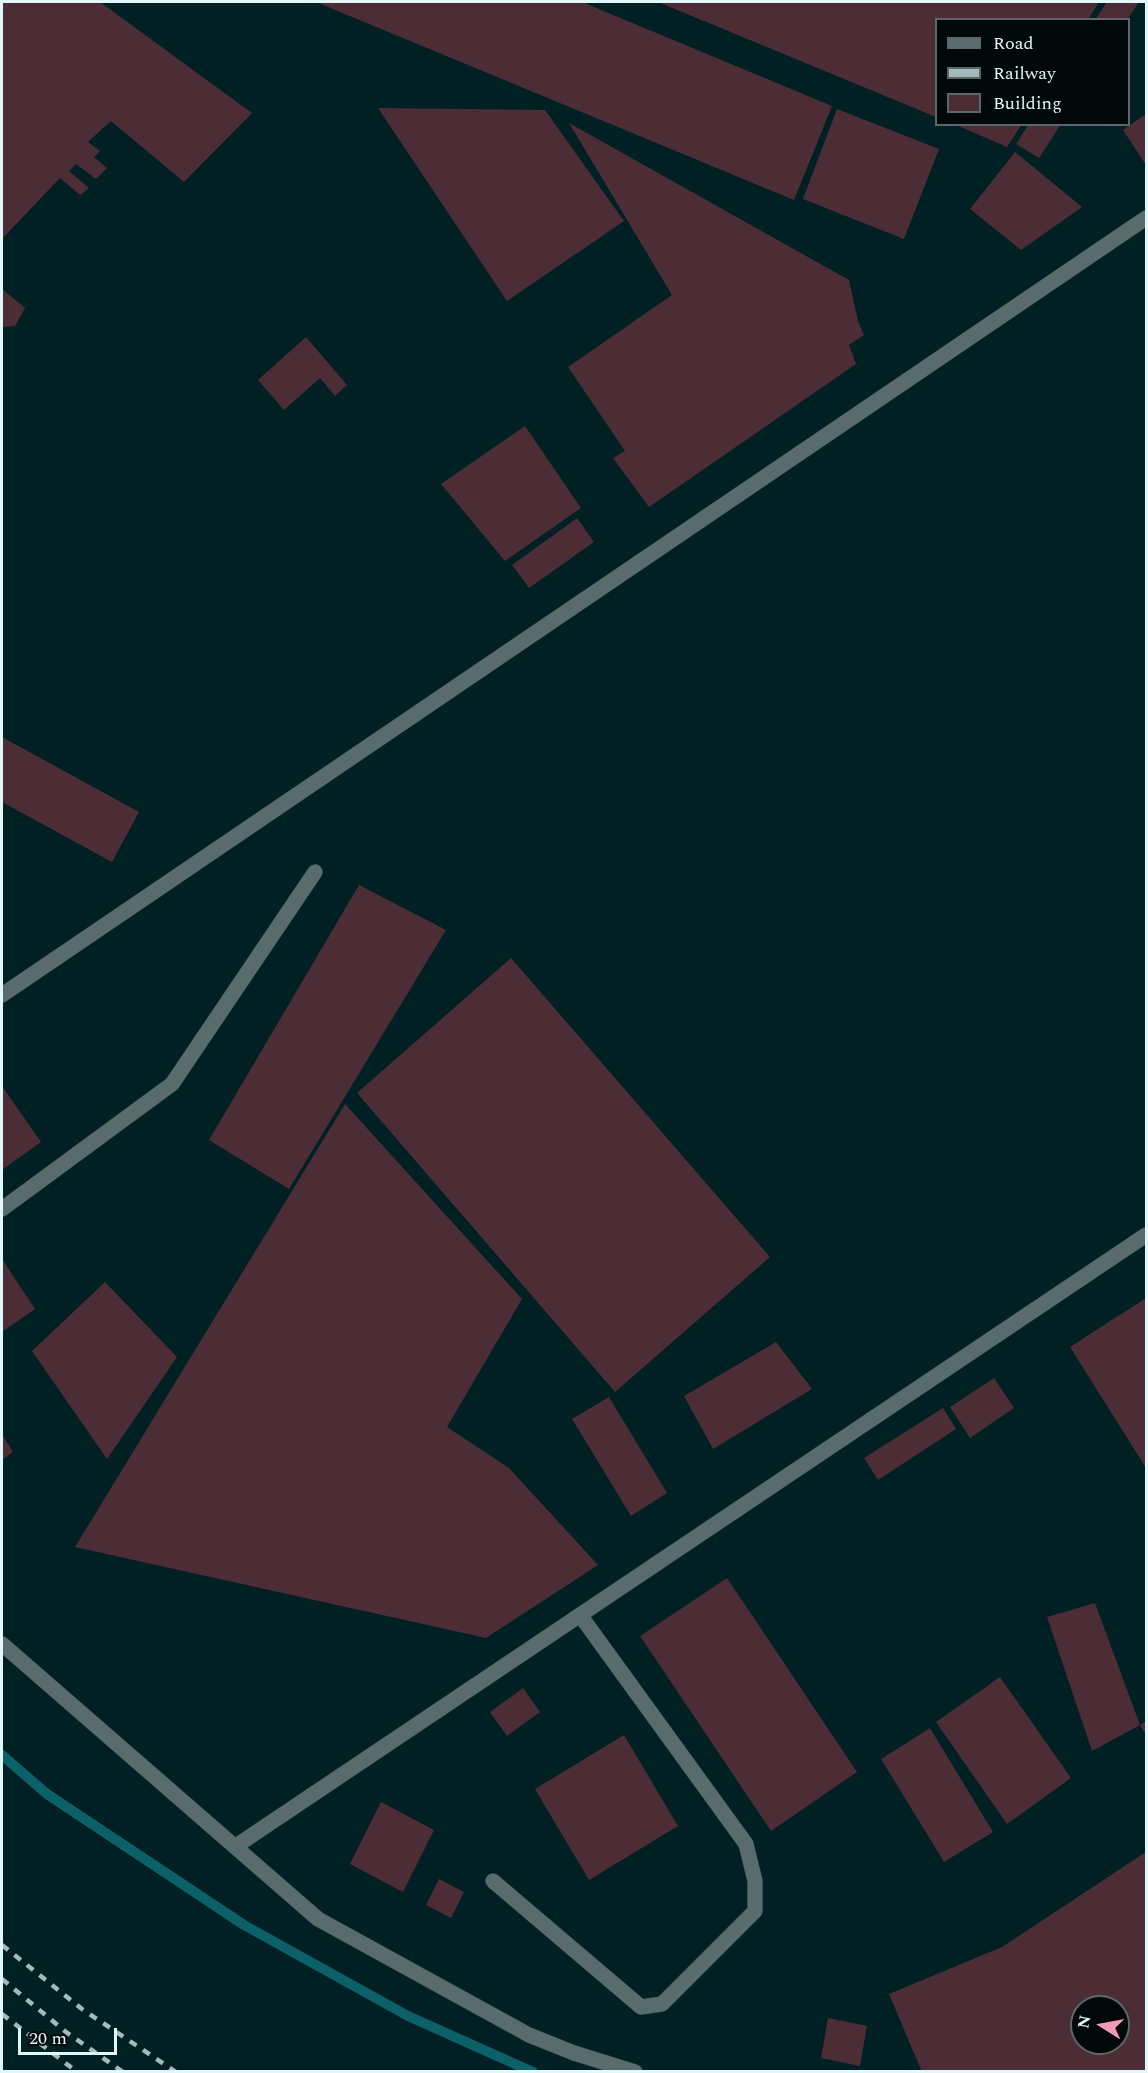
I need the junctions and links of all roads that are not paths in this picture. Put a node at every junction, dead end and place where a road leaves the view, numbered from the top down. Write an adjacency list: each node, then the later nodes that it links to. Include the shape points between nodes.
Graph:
1 (1146, 218): 3 (street)
2 (315, 872): 4 (street, via 172,1084)
3 (2, 995)
4 (2, 1209)
5 (1146, 1235): 6 (street)
6 (580, 1615): 8 (street); 9 (street, via 746,1844 755,1881 755,1911 662,2004 641,2007)
7 (2, 1644): 8 (street)
8 (236, 1846): 10 (street, via 318,1919 529,2035)
9 (493, 1881)
10 (635, 2072)

